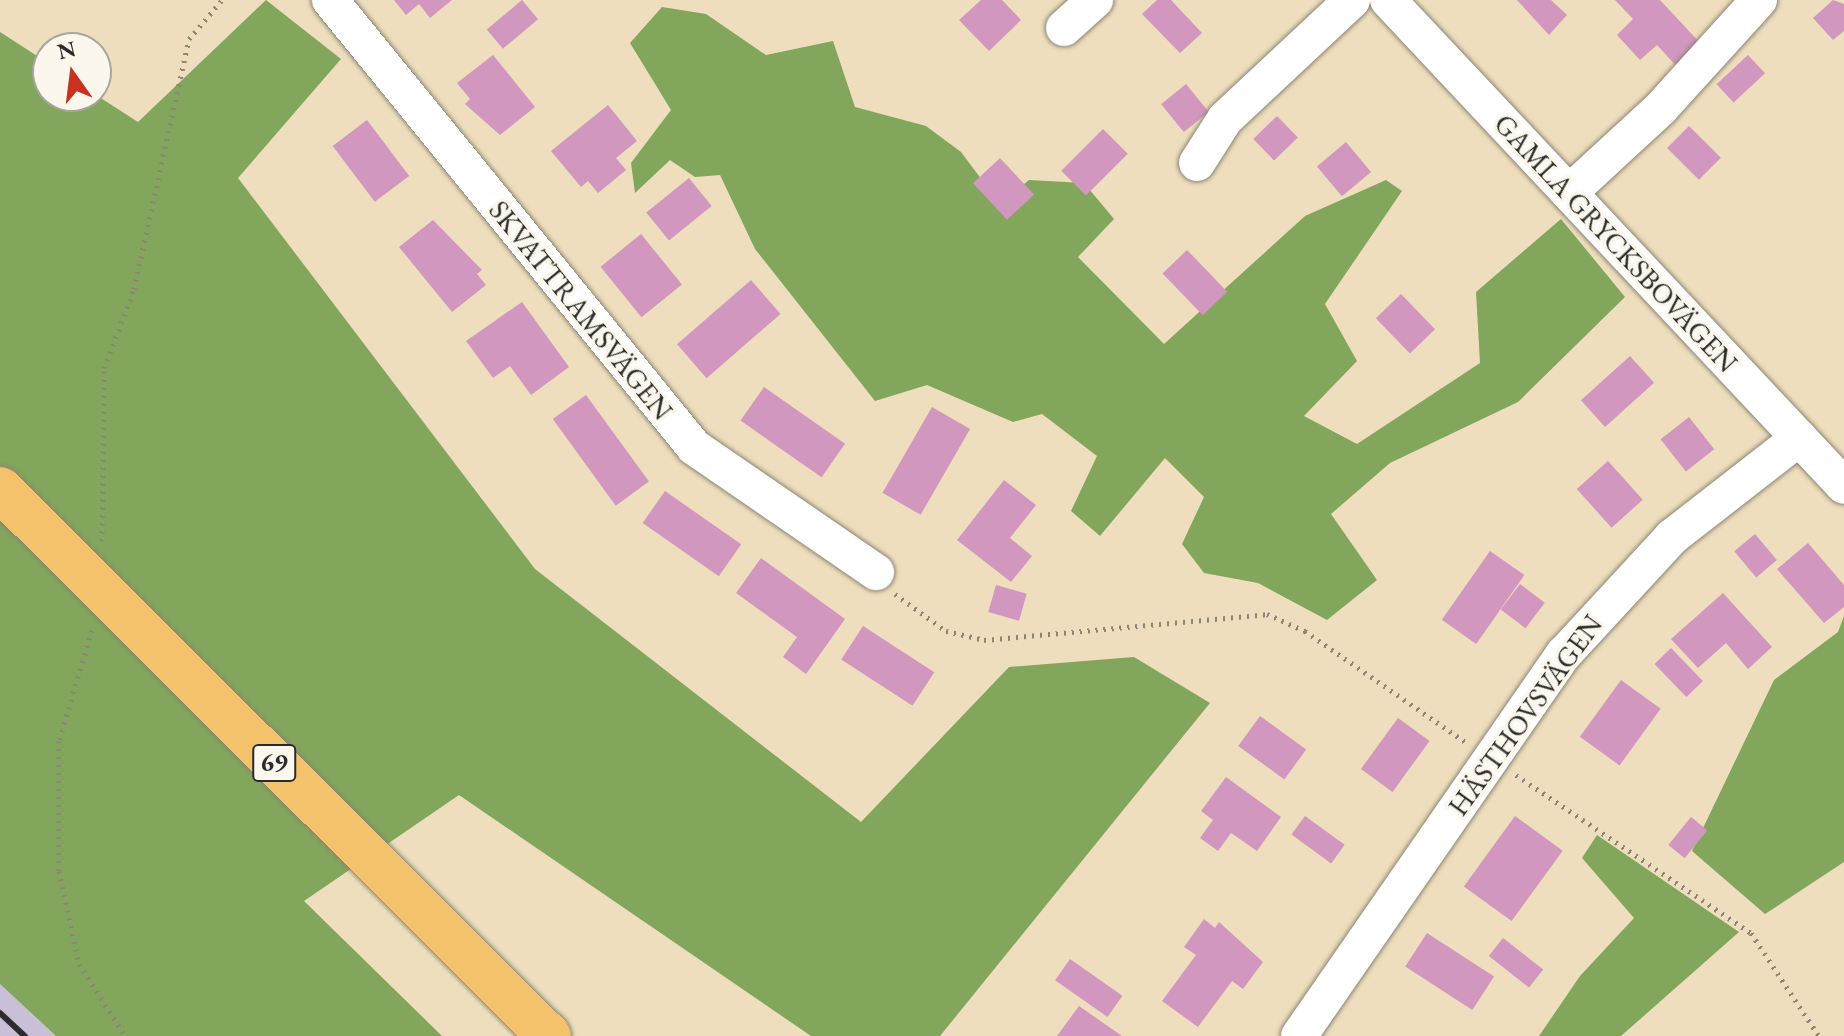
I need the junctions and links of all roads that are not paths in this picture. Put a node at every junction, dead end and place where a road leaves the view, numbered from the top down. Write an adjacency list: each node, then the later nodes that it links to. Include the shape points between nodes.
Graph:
1 (330, 0): 12 (street, SKVATTRAMSVÄGEN, via 694,447)
2 (1095, 0): 6 (street)
3 (1352, 0): 7 (street, via 1225,119)
4 (1388, 0): 8 (street, GAMLA GRYCKSBOVÄGEN)
5 (1759, 0): 8 (street, via 1661,108)
6 (1064, 28)
7 (1197, 163)
8 (1569, 193): 9 (street, GAMLA GRYCKSBOVÄGEN)
9 (1799, 438): 10 (street, GAMLA GRYCKSBOVÄGEN); 14 (street, HÄSTHOVSVÄGEN, via 1672,537 1614,596 1489,758)
10 (1844, 486)
11 (0, 489): 13 (main road, 69)
12 (876, 572)
13 (549, 1036)
14 (1299, 1036)

